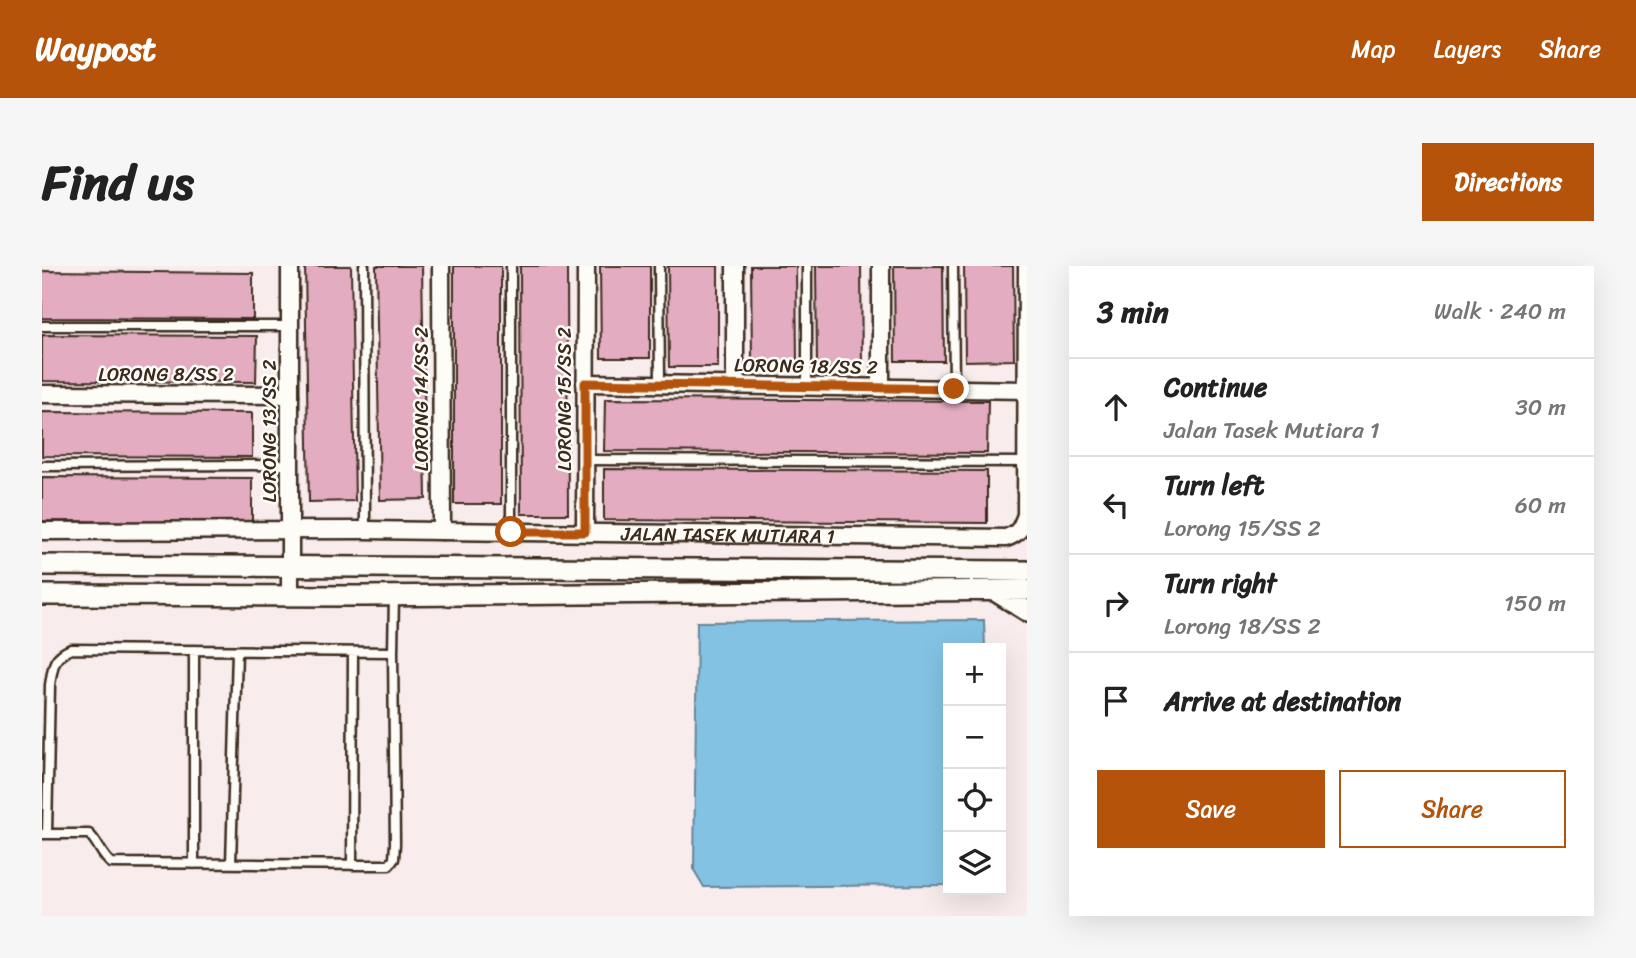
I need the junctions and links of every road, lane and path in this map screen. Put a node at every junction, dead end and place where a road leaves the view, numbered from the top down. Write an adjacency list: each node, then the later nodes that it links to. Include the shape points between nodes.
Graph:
1 (290, 266): 13 (street, LORONG 13/SS 2)
2 (364, 266): 28 (lane)
3 (442, 266): 30 (street, LORONG 14/SS 2)
4 (511, 266): 31 (lane)
5 (586, 266): 14 (street, LORONG 15/SS 2)
6 (659, 266): 15 (lane)
7 (735, 266): 16 (street)
8 (807, 266): 17 (lane)
9 (881, 266): 18 (street)
10 (953, 266): 19 (lane)
11 (1027, 266): 20 (street, JALAN TASEK MUTIARA 1)
12 (42, 326): 13 (lane)
13 (290, 326): 22 (street, LORONG 13/SS 2)
14 (585, 383): 15 (street, LORONG 18/SS 2); 23 (street, LORONG 15/SS 2)
15 (660, 384): 16 (street, LORONG 18/SS 2)
16 (735, 386): 17 (street, LORONG 18/SS 2)
17 (807, 387): 18 (street, LORONG 18/SS 2)
18 (881, 388): 19 (street, LORONG 18/SS 2)
19 (954, 389): 20 (street, LORONG 18/SS 2)
20 (1027, 390): 24 (street, JALAN TASEK MUTIARA 1)
21 (42, 394): 22 (street, LORONG 8/SS 2)
22 (290, 395): 25 (street, LORONG 13/SS 2)
23 (585, 460): 24 (lane); 32 (street, LORONG 15/SS 2)
24 (1026, 462): 32 (street, JALAN TASEK MUTIARA 1, via 1026,515 1017,534 1006,538)
25 (290, 465): 26 (lane); 27 (street, LORONG 13/SS 2)
26 (42, 466)
27 (289, 530): 28 (street, JALAN TASEK MUTIARA 1); 29 (street, JALAN TASEK MUTIARA 1); 35 (street, LORONG 13/SS 2)
28 (365, 530): 30 (street, JALAN TASEK MUTIARA 1)
29 (42, 531)
30 (442, 531): 31 (street, JALAN TASEK MUTIARA 1)
31 (511, 532): 32 (street, JALAN TASEK MUTIARA 1)
32 (585, 532)
33 (1027, 561): 36 (street)
34 (42, 565): 35 (street, JALAN TASEK MUTIARA 1)
35 (291, 568): 36 (street, JALAN TASEK MUTIARA 1); 41 (street, LORONG 13/SS 2)
36 (995, 570): 37 (street, JALAN TASEK MUTIARA 1)
37 (1027, 570)
38 (1027, 590): 39 (street)
39 (995, 591): 42 (street); 43 (street)
40 (42, 595): 41 (street)
41 (290, 596): 42 (street)
42 (394, 596): 47 (lane)
43 (1027, 611)
44 (194, 650): 45 (lane); 48 (lane, via 71,649 61,653 54,662 50,685); 49 (lane)
45 (237, 650): 46 (lane); 50 (lane)
46 (353, 652): 47 (lane); 51 (lane)
47 (393, 652): 51 (lane, via 394,859 389,865)
48 (44, 833): 49 (lane, via 89,834 111,863)
49 (194, 864): 50 (lane)
50 (231, 864): 51 (lane)
51 (352, 865)

